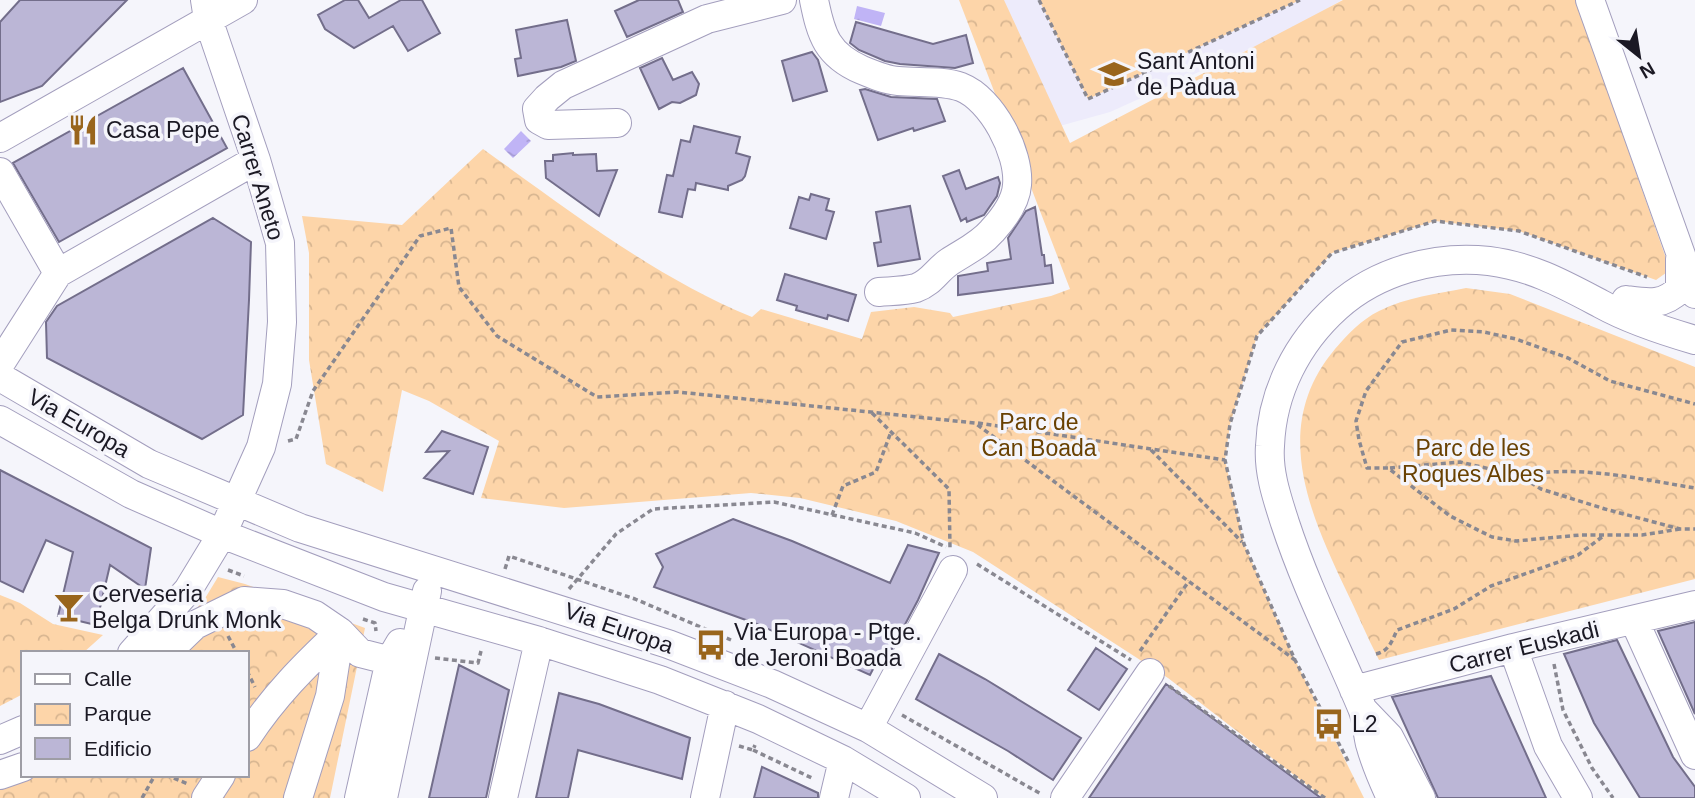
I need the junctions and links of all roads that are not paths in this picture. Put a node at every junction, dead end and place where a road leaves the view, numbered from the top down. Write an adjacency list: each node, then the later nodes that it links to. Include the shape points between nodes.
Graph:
1 (243, 0): 5 (street)
2 (782, 0): 6 (street, via 707,19 677,32 563,85 537,109 539,120 548,125)
3 (814, 0): 13 (street, via 820,26 834,52 850,65 895,81 940,82 962,88 992,111 1015,162 1017,185 1011,204 986,239 947,263 929,282)
4 (1590, 0): 10 (street)
5 (206, 9): 7 (street); 8 (street, Carrer Aneto)
6 (617, 123)
7 (0, 138)
8 (256, 160): 11 (street); 21 (street, Carrer Aneto, via 280,243 282,322 277,384 261,447)
9 (0, 173): 11 (street)
10 (1680, 255): 14 (street); 15 (street, via 1679,289 1672,297 1650,303)
11 (58, 273): 18 (street)
12 (1572, 287): 15 (street); 17 (street, via 1603,305); 35 (street, via 1505,263 1465,260 1410,267 1390,273 1342,302 1295,357 1283,381 1273,421 1269,447 1272,474 1303,572)
13 (879, 292)
14 (1695, 294)
15 (1626, 300): 16 (street, via 1666,316)
16 (1695, 321)
17 (1695, 340)
18 (0, 364)
19 (0, 377): 21 (street, Via Europa, via 149,464)
20 (0, 421): 22 (street, Via Europa, via 131,494)
21 (237, 500): 22 (street); 24 (street, Via Europa, via 300,528)
22 (222, 534): 26 (street, Via Europa); 31 (street, via 188,590)
23 (952, 559): 37 (street)
24 (433, 571): 26 (street); 37 (street, Via Europa, via 668,644)
25 (1695, 605): 27 (street, Carrer Euskadi)
26 (422, 608): 29 (street, Via Europa); 33 (street)
27 (1634, 621): 30 (street, Carrer Euskadi); 41 (street)
28 (341, 632): 32 (street, via 315,614 283,604 244,601 195,625); 33 (street, via 360,653); 39 (street, via 267,706); 48 (street, via 330,696)
29 (539, 642): 36 (street, Via Europa); 51 (street)
30 (1513, 648): 35 (street, Carrer Euskadi); 58 (street, via 1548,746)
31 (134, 651)
32 (168, 651)
33 (400, 663): 49 (street); 50 (street)
34 (1141, 667): 55 (street)
35 (1359, 700): 56 (street); 57 (street, via 1390,737)
36 (725, 705): 42 (street, Via Europa); 52 (street)
37 (869, 728): 54 (street, Via Europa)
38 (21, 731): 40 (street)
39 (248, 735)
40 (0, 740)
41 (1695, 755)
42 (843, 760): 46 (street); 53 (street, Via Europa)
43 (21, 768): 44 (street)
44 (0, 775)
45 (220, 777): 47 (street)
46 (825, 789)
47 (206, 798)
48 (298, 798)
49 (359, 798)
50 (383, 798)
51 (503, 798)
52 (705, 798)
53 (906, 798)
54 (983, 798)
55 (1065, 798)
56 (1391, 798)
57 (1422, 798)
58 (1578, 798)

